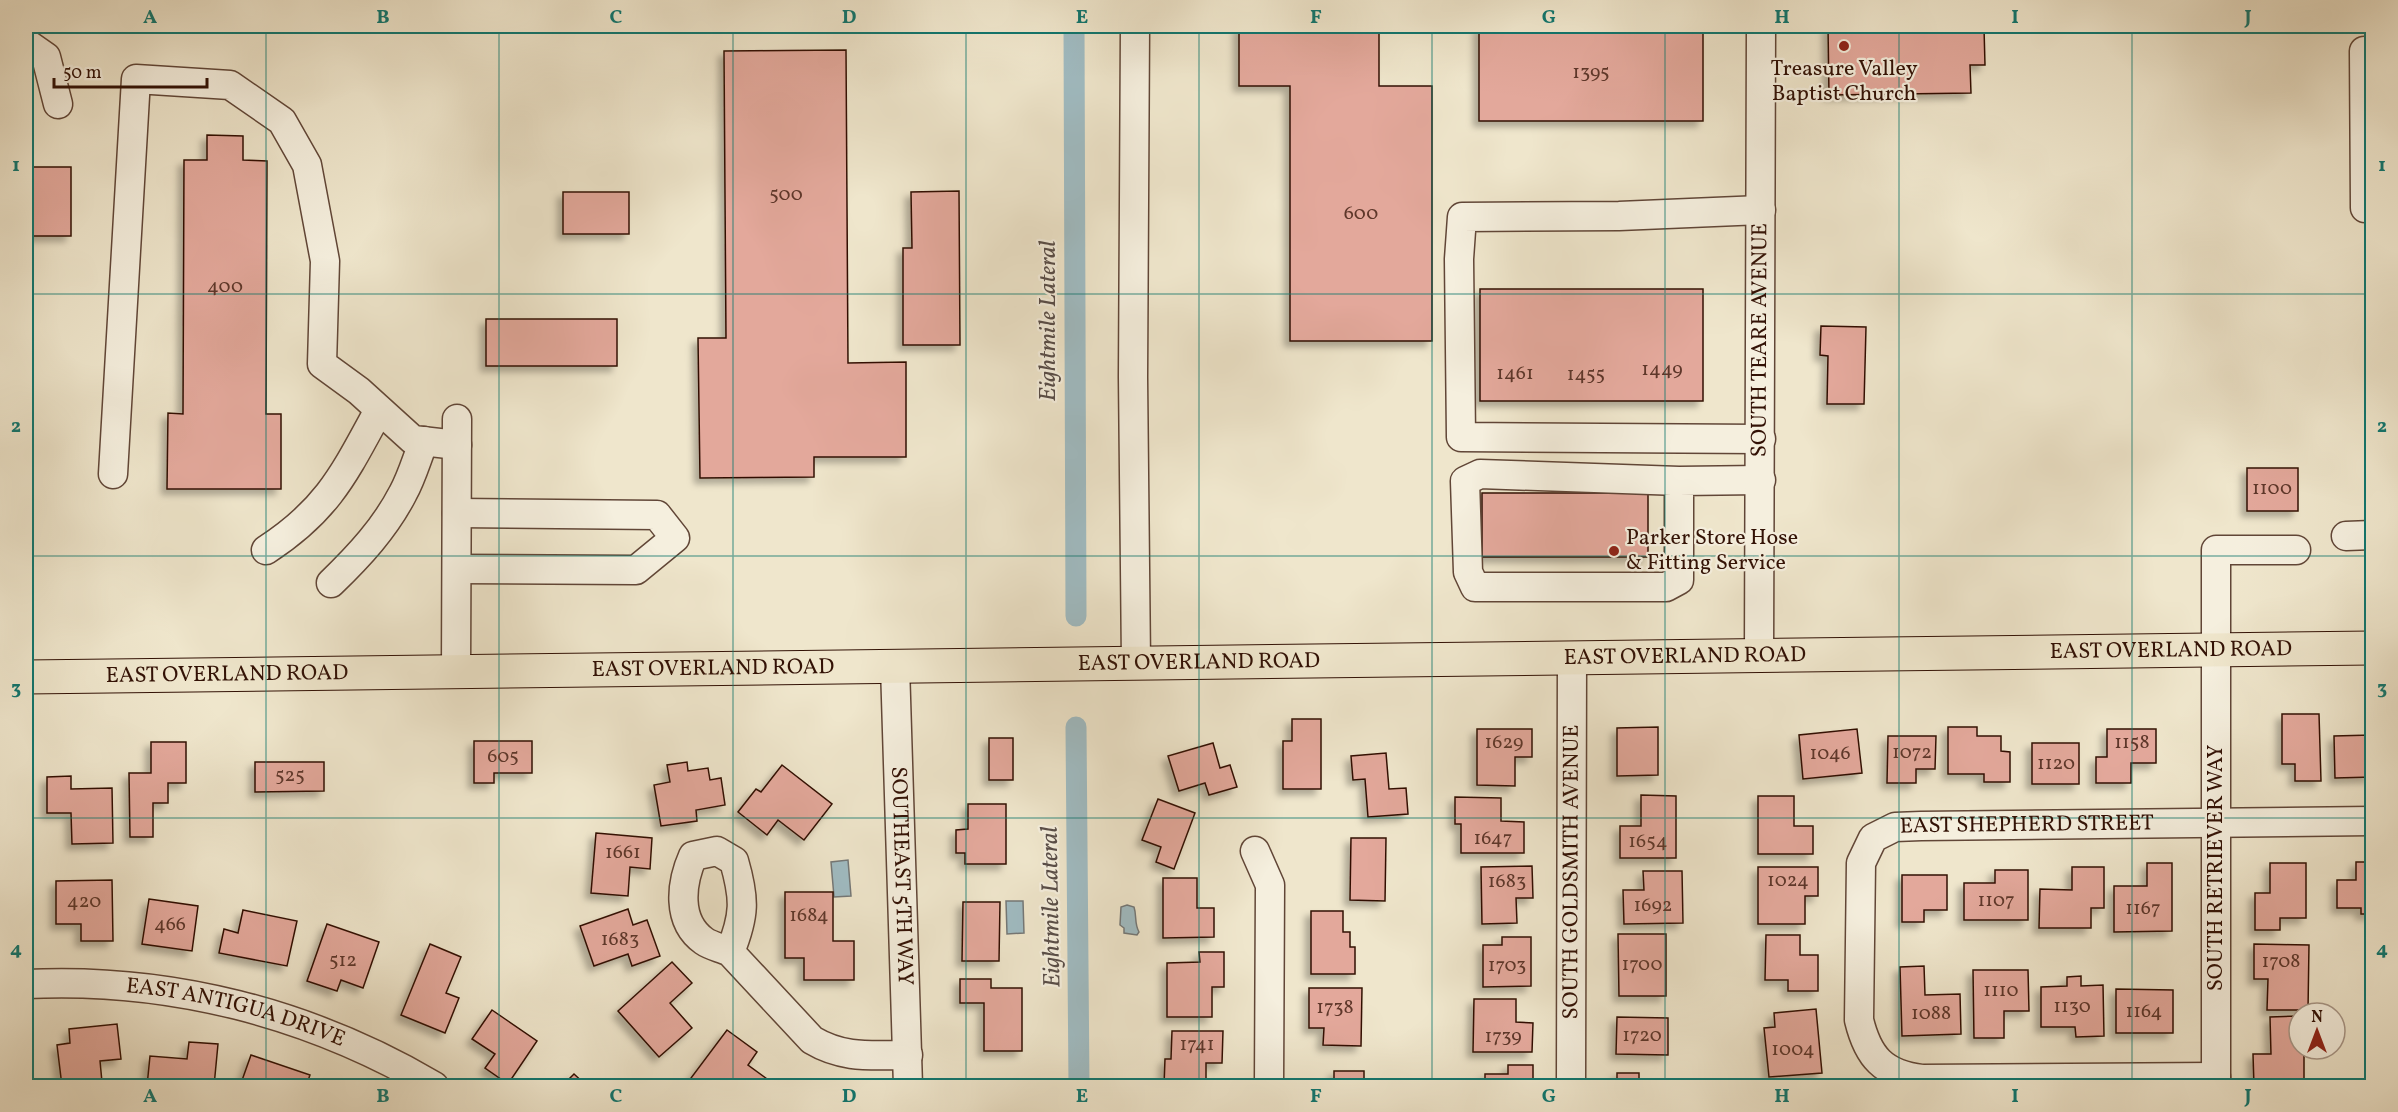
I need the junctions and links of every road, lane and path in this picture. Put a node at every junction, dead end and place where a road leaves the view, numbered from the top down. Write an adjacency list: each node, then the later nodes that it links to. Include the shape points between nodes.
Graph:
1 (1135, 26): 23 (street)
2 (1761, 26): 7 (street, SOUTH TEARE AVENUE)
3 (26, 43): 5 (street, via 46,57)
4 (2373, 55): 6 (street, via 2364,51 2365,208)
5 (58, 104)
6 (2373, 208)
7 (1761, 210): 9 (street, SOUTH TEARE AVENUE); 9 (street, via 1462,217 1459,259 1461,437)
8 (379, 410): 10 (street, via 412,440); 11 (street, via 322,364 325,261 307,165 282,121 230,85 136,79); 15 (street, via 344,475 319,508 294,532)
9 (1761, 439): 12 (street, SOUTH TEARE AVENUE)
10 (424, 441): 14 (street, via 457,432); 18 (street, via 404,492 388,517 360,555)
11 (113, 474)
12 (1761, 480): 13 (street); 21 (street, SOUTH TEARE AVENUE)
13 (1679, 481): 13 (street, via 1480,474 1465,481 1468,572 1475,587 1665,587 1678,580)
14 (457, 513): 17 (street); 17 (street, via 657,515 675,538 636,570)
15 (266, 550)
16 (2296, 550): 20 (street, SOUTH RETRIEVER WAY, via 2216,550)
17 (457, 569): 25 (street)
18 (331, 583)
19 (2373, 648): 20 (main road, EAST OVERLAND ROAD)
20 (2217, 649): 21 (main road, EAST OVERLAND ROAD); 28 (street, SOUTH RETRIEVER WAY)
21 (1759, 655): 22 (main road, EAST OVERLAND ROAD)
22 (1572, 657): 23 (main road, EAST OVERLAND ROAD); 37 (street, SOUTH GOLDSMITH AVENUE)
23 (1136, 663): 24 (main road, EAST OVERLAND ROAD)
24 (895, 666): 25 (main road, EAST OVERLAND ROAD); 32 (street, SOUTHEAST 5TH WAY)
25 (456, 672): 26 (main road, EAST OVERLAND ROAD)
26 (26, 677)
27 (2373, 821): 28 (street, EAST SHEPHERD STREET)
28 (2216, 823): 33 (street, SOUTH RETRIEVER WAY); 33 (street, EAST SHEPHERD STREET, via 1895,827 1873,838 1861,863 1859,1020 1874,1056 1886,1068 1903,1076)
29 (1255, 851): 36 (street, via 1270,885)
30 (730, 951): 32 (street, via 812,1040 829,1050 846,1055)
31 (26, 984): 34 (street, EAST ANTIGUA DRIVE, via 131,986 227,1001 320,1030)
32 (908, 1055): 35 (street, SOUTHEAST 5TH WAY)
33 (2216, 1082)
34 (434, 1086)
35 (908, 1086)
36 (1269, 1086)
37 (1571, 1086)

